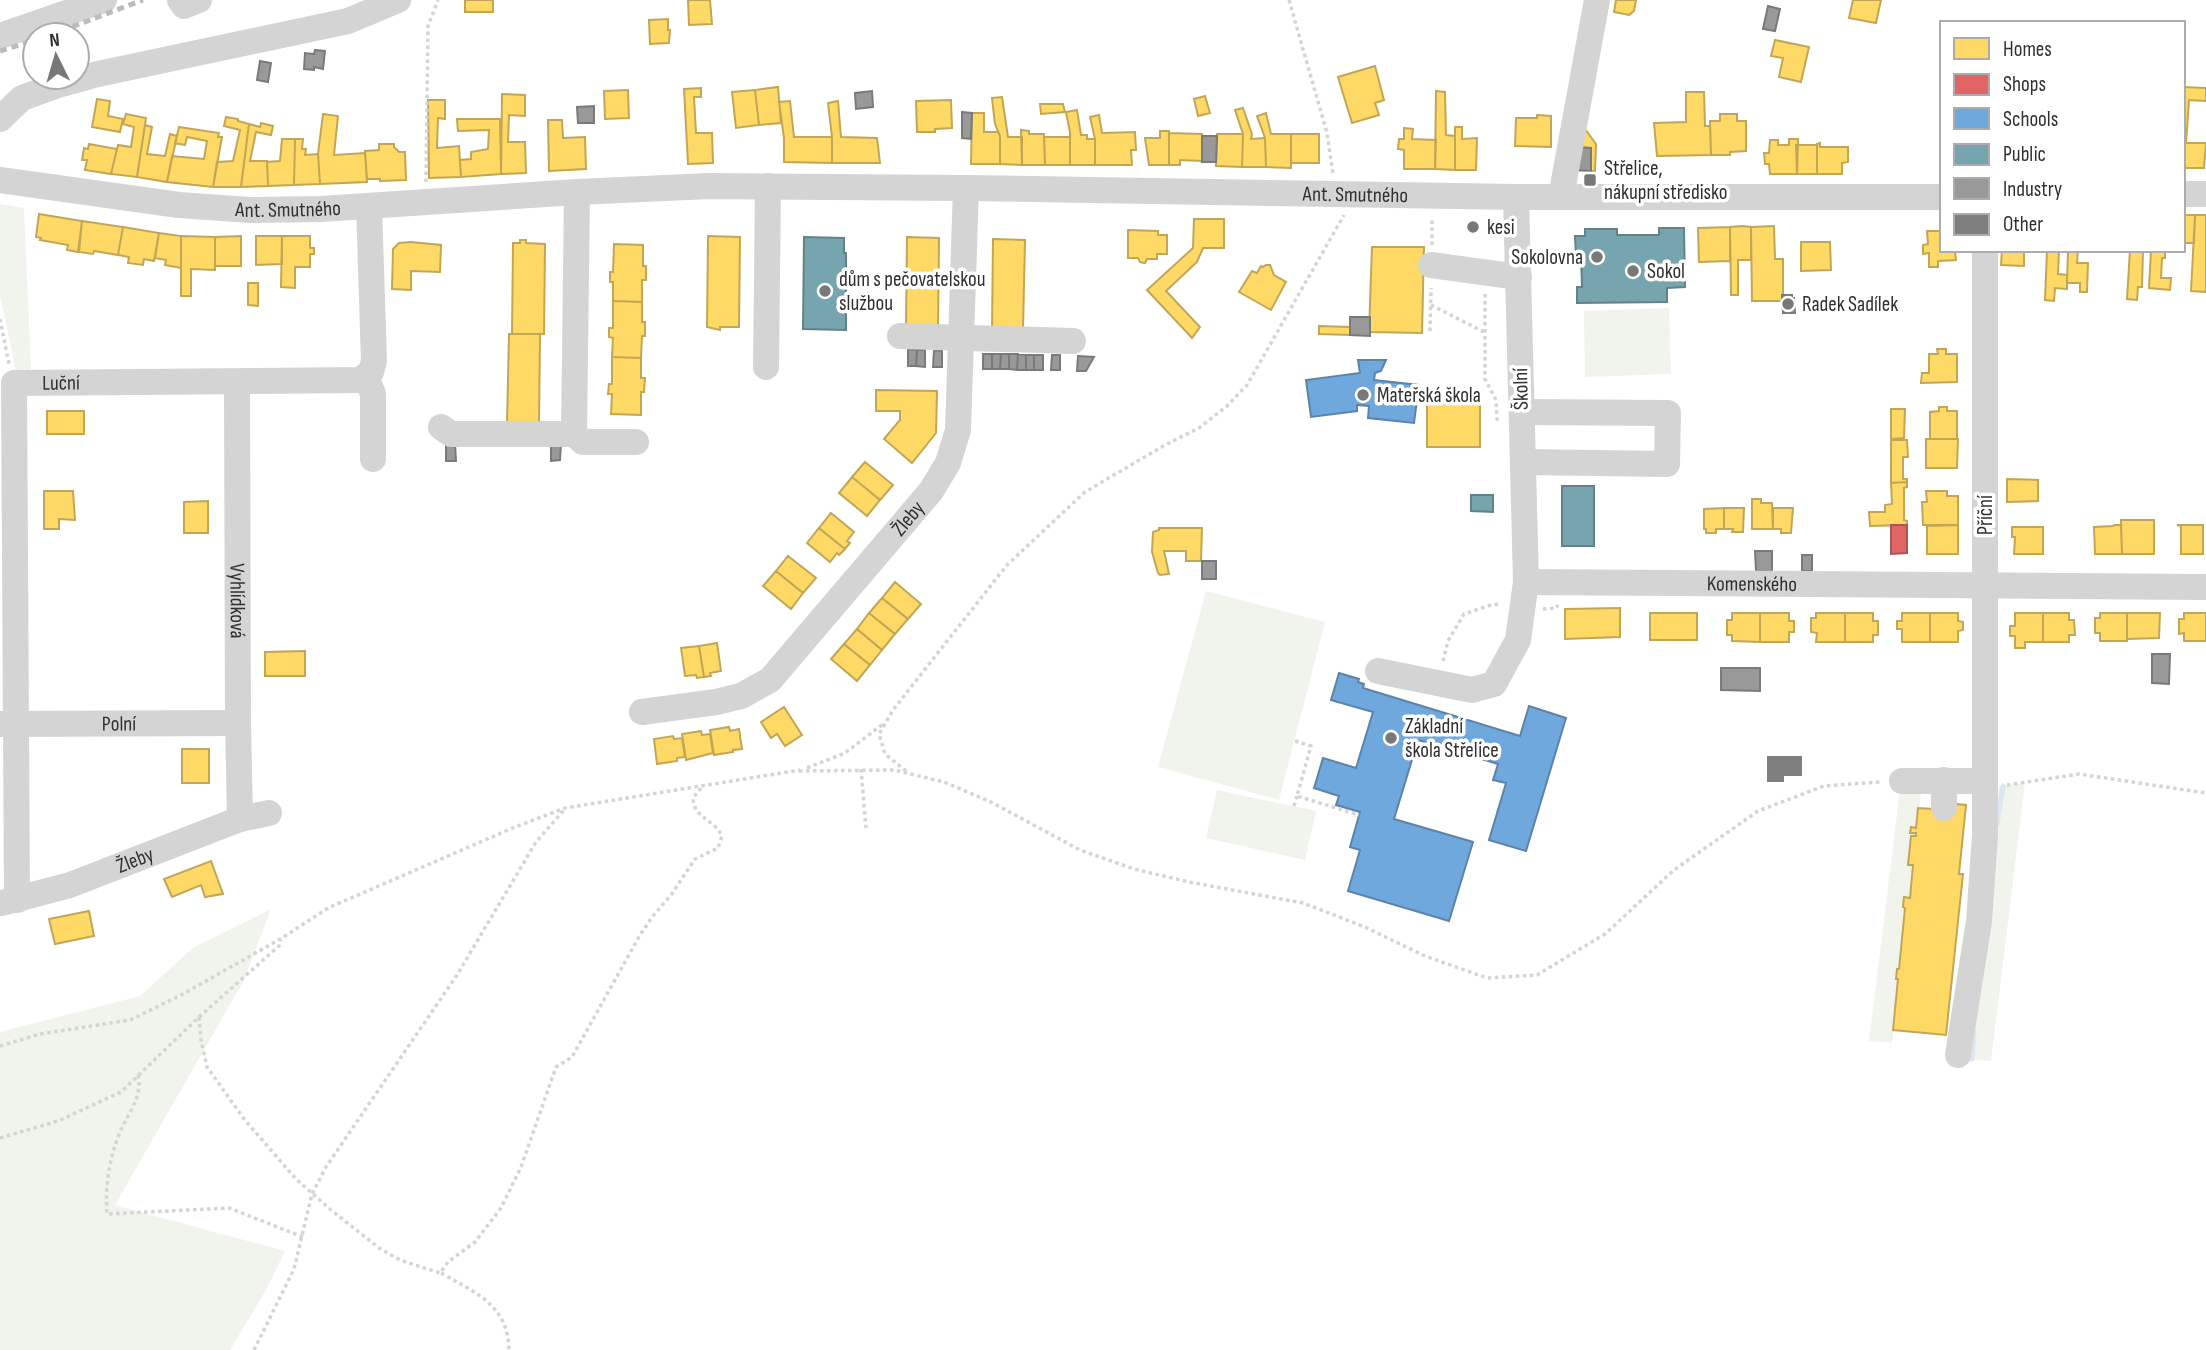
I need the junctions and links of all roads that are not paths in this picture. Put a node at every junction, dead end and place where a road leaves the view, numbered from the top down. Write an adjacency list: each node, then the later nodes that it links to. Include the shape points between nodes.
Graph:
1 (104, 0): 6 (street)
2 (180, 0): 3 (street, via 184,6)
3 (199, 0)
4 (398, 0): 7 (street, via 348,21 58,85 22,98)
5 (1597, 0): 15 (street)
6 (0, 36)
7 (0, 119)
8 (0, 180): 17 (street, Ant. Smutného, via 179,205 237,209)
9 (768, 186): 10 (street, Ant. Smutného); 11 (street, Ant. Smutného); 24 (street)
10 (966, 188): 14 (street, Ant. Smutného); 22 (street, Žleby)
11 (577, 192): 17 (street, Ant. Smutného); 29 (street)
12 (2185, 194): 13 (street)
13 (2206, 194)
14 (1516, 197): 15 (street, Ant. Smutného); 20 (street, Školní)
15 (1561, 197): 16 (street, Ant. Smutného)
16 (1940, 197)
17 (369, 206): 25 (street, via 374,361)
18 (1986, 252): 34 (street, Příční)
19 (1431, 265): 20 (street)
20 (1519, 277): 27 (street, Školní)
21 (900, 336): 22 (street)
22 (962, 338): 23 (street); 37 (street, Žleby, via 958,430 948,463 931,491 770,680 741,696)
23 (1073, 341)
24 (766, 367)
25 (366, 377): 26 (street, Luční, via 355,381); 31 (street, via 373,394)
26 (237, 382): 38 (street, Vyhlídková); 39 (street, Luční, via 14,383)
27 (1513, 418): 32 (street, Školní); 32 (street, via 1668,413 1667,464)
28 (441, 427): 29 (street, via 450,434)
29 (574, 434): 30 (street, via 583,442)
30 (636, 442)
31 (373, 459)
32 (1523, 462): 33 (street, Školní)
33 (1526, 582): 34 (street, Komenského); 36 (street, via 1518,640 1494,684 1472,690)
34 (1984, 585): 35 (street, Komenského); 42 (street, Příční)
35 (2206, 587)
36 (1378, 671)
37 (642, 712)
38 (237, 723): 39 (street, Polní); 45 (street, Vyhlídková)
39 (8, 724): 46 (street, Luční)
40 (1944, 780): 41 (street); 42 (street); 43 (street)
41 (1902, 781)
42 (1984, 781): 47 (street, Příční, via 1981,908)
43 (1944, 808)
44 (269, 813): 45 (street, Žleby)
45 (240, 819): 46 (street, Žleby, via 70,885)
46 (9, 901)
47 (1958, 1055)

